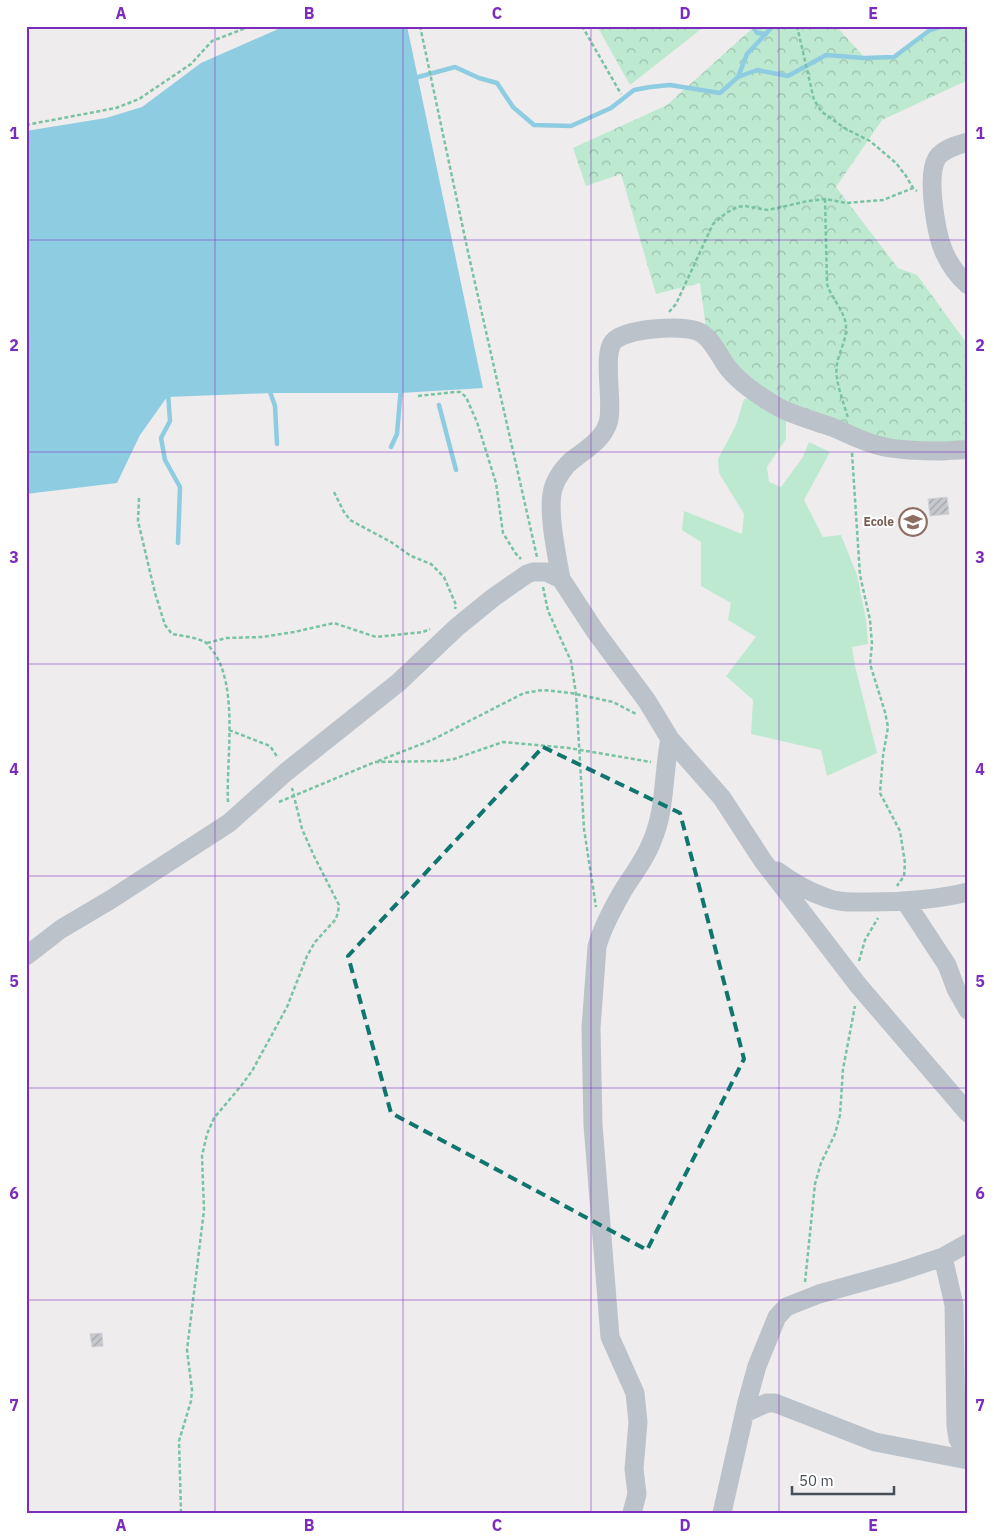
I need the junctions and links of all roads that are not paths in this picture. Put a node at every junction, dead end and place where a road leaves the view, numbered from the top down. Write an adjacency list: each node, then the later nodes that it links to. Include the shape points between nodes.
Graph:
1 (968, 142): 2 (street, via 942,153 936,160 933,179 937,227 944,253)
2 (968, 285)
3 (968, 450): 4 (street, via 885,447 789,413 748,387 729,368 706,336 698,331 663,328 617,337 608,349 610,395 604,432 573,459 553,488 552,515)
4 (561, 579): 5 (street); 9 (street, via 546,572 527,574 494,597 399,682 286,772 229,823 61,929)
5 (670, 739): 6 (street, via 722,798); 16 (street, via 657,830 647,854 620,895 600,935 591,1028 593,1126 610,1338 635,1393 638,1422 634,1469 637,1494)
6 (763, 861): 8 (street, via 797,885 827,898 842,902); 11 (street, via 858,985)
7 (968, 892): 8 (street)
8 (896, 902): 10 (street, via 947,965)
9 (26, 956)
10 (968, 1010)
11 (968, 1113)
12 (968, 1243): 13 (street)
13 (943, 1257): 14 (street, via 786,1307 777,1317 757,1366); 15 (street, via 954,1305 956,1426 958,1439)
14 (745, 1413): 15 (street, via 767,1403 776,1403 875,1442); 17 (street)
15 (968, 1459)
16 (632, 1513)
17 (722, 1513)

